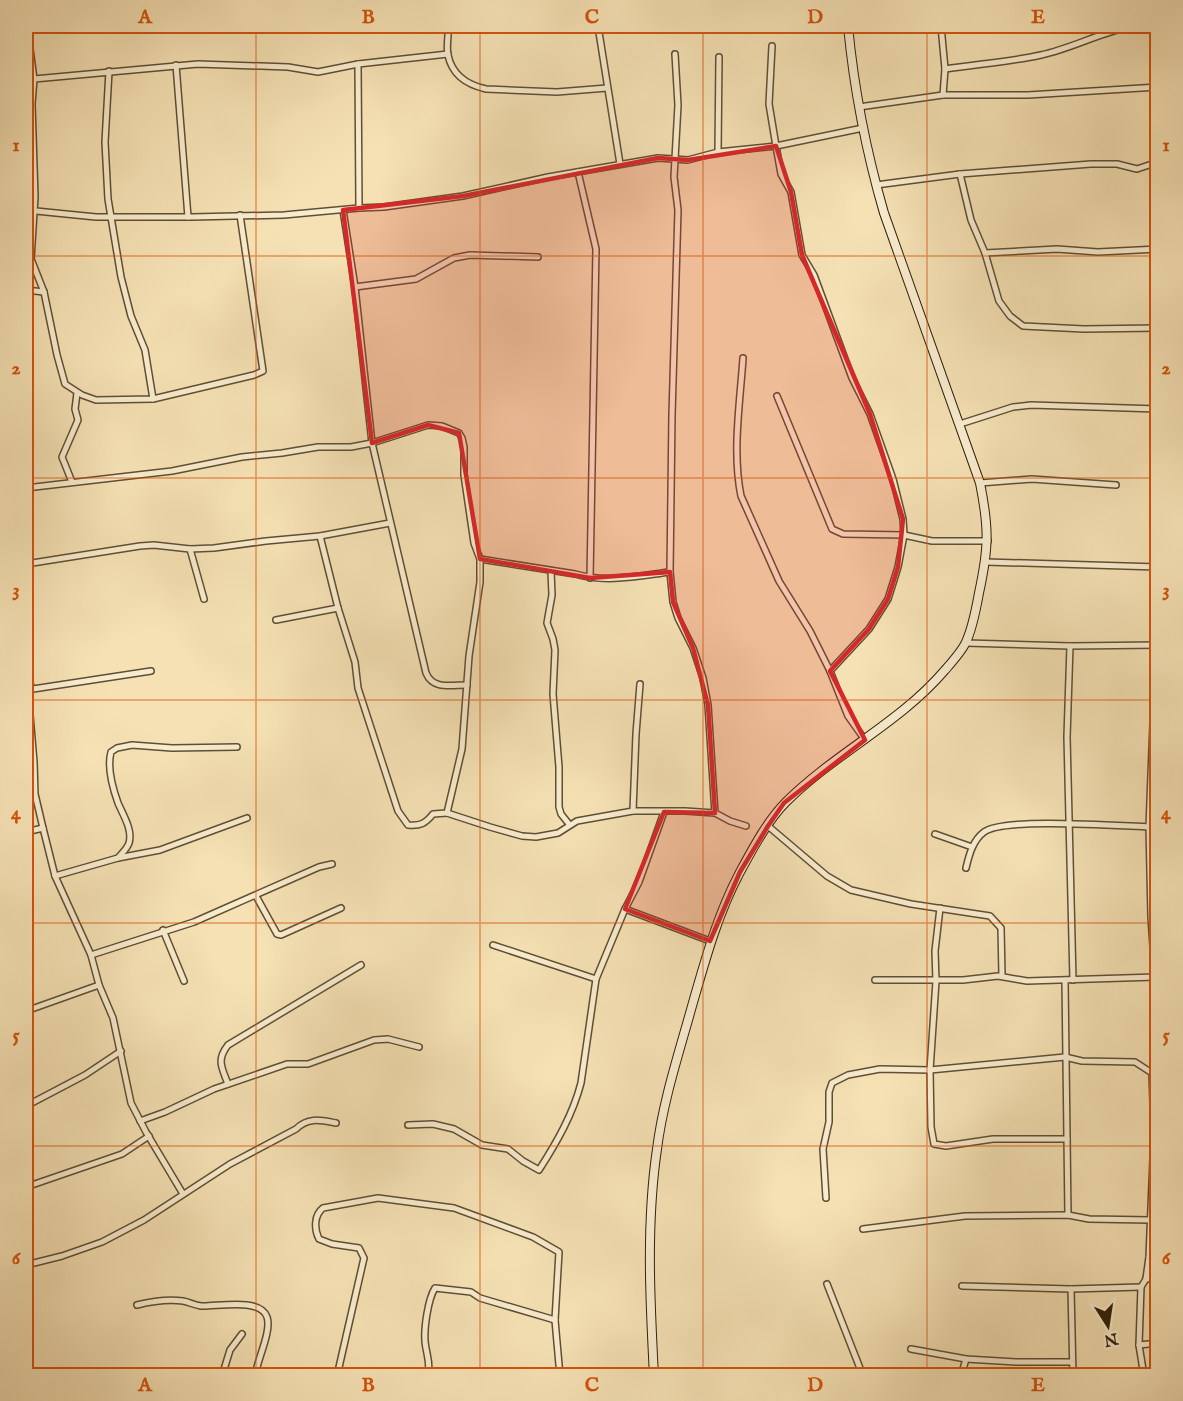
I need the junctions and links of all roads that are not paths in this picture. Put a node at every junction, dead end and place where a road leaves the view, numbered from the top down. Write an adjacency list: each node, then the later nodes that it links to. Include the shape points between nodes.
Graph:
1 (27, 26): 15 (street)
2 (448, 26): 8 (street)
3 (598, 26): 17 (street)
4 (848, 26): 20 (street)
5 (941, 26): 13 (street)
6 (1133, 26): 13 (street, via 1040,55)
7 (771, 46): 22 (street, via 770,116)
8 (448, 54): 11 (street); 17 (street, via 454,70 475,86 556,92)
9 (675, 54): 24 (street, via 678,105)
10 (720, 57): 23 (street)
11 (358, 64): 12 (street, via 318,72 288,67); 30 (street)
12 (176, 65): 14 (street); 35 (street)
13 (945, 69): 18 (street)
14 (109, 71): 15 (street); 36 (street, via 105,142)
15 (34, 79): 19 (street)
16 (1158, 87): 18 (street)
17 (607, 88): 26 (street)
18 (943, 95): 20 (street)
19 (29, 104): 33 (street)
20 (859, 106): 21 (street)
21 (863, 128): 22 (street); 29 (street)
22 (776, 146): 23 (street); 56 (street, via 802,255 814,275 852,378 870,414 893,479)
23 (718, 152): 24 (street, via 688,160)
24 (674, 159): 26 (street); 65 (street, via 678,210)
25 (1158, 162): 28 (street, via 1137,169 1091,164)
26 (620, 164): 27 (street)
27 (578, 172): 30 (street, via 462,196); 66 (street, via 596,249)
28 (960, 174): 29 (street); 38 (street, via 971,220)
29 (876, 184): 49 (street)
30 (359, 208): 32 (street)
31 (26, 210): 33 (street)
32 (343, 210): 34 (street); 40 (street)
33 (33, 212): 36 (street); 42 (street, via 31,259)
34 (240, 215): 35 (street); 47 (street, via 262,371)
35 (188, 217): 36 (street)
36 (112, 218): 47 (street, via 121,278 131,316 146,350)
37 (1158, 249): 38 (street)
38 (986, 253): 43 (street, via 999,301 1023,326)
39 (538, 257): 40 (street, via 470,255 454,258 416,279)
40 (355, 287): 50 (street)
41 (26, 290): 42 (street)
42 (44, 292): 45 (street, via 62,377)
43 (1158, 328)
44 (743, 358): 74 (street, via 738,437 741,496 779,581)
45 (77, 393): 47 (street, via 96,400); 51 (street, via 78,420 62,457)
46 (777, 396): 56 (street, via 832,529 843,534)
47 (153, 399)
48 (1158, 409): 49 (street, via 1031,405)
49 (960, 424): 52 (street)
50 (372, 443): 51 (street); 55 (street); 60 (street, via 428,425 459,433 464,447 474,543)
51 (72, 482): 54 (street)
52 (980, 483): 53 (street, via 1032,479); 58 (street)
53 (1116, 485)
54 (26, 488)
55 (390, 523): 57 (street); 77 (street, via 430,681 437,685)
56 (903, 535): 58 (street, via 932,541); 74 (street, via 888,599 869,629)
57 (320, 536): 59 (street); 68 (street)
58 (988, 541): 61 (street)
59 (190, 549): 62 (street, via 140,546); 67 (street)
60 (480, 560): 64 (street); 77 (street)
61 (986, 562): 63 (street); 70 (street)
62 (26, 564)
63 (1158, 567)
64 (551, 571): 66 (street); 86 (street, via 547,623 555,650 553,694 559,807)
65 (670, 572): 66 (street); 84 (street, via 675,610 693,648 708,705)
66 (590, 579)
67 (204, 599)
68 (338, 608): 69 (street); 83 (street, via 355,662 357,688 398,811 408,825 418,826 433,814)
69 (276, 620)
70 (966, 643): 72 (street); 79 (street, via 934,682)
71 (1157, 645): 72 (street); 90 (street)
72 (1070, 646): 87 (street)
73 (26, 656): 75 (street, via 33,689)
74 (830, 670): 79 (street, via 848,716)
75 (151, 671)
76 (640, 684): 81 (street)
77 (467, 685): 83 (street, via 462,749)
78 (30, 715): 91 (street, via 35,794)
79 (865, 740): 89 (street, via 784,803)
80 (237, 747): 97 (street, via 132,745 111,753 110,769 129,834 127,847)
81 (633, 811): 82 (street); 86 (street)
82 (664, 812): 84 (street); 104 (street)
83 (447, 813): 86 (street, via 522,836 558,833)
84 (716, 813): 88 (street)
85 (247, 818): 97 (street, via 160,850)
86 (569, 824)
87 (1070, 824): 90 (street); 96 (street, via 999,825 984,832); 115 (street)
88 (746, 826)
89 (768, 826): 103 (street, via 840,885); 106 (street, via 740,872)
90 (1149, 826): 94 (street)
91 (42, 828): 92 (street); 100 (street)
92 (26, 832)
93 (935, 834): 96 (street)
94 (1150, 843): 95 (street); 111 (street)
95 (1158, 844)
96 (972, 847): 99 (street)
97 (118, 858): 100 (street)
98 (332, 864): 101 (street)
99 (966, 868)
100 (55, 876): 108 (street)
101 (256, 896): 102 (street, via 276,934 281,935); 105 (street, via 194,922)
102 (341, 908)
103 (940, 908): 110 (street, via 995,920 1001,928); 117 (street)
104 (625, 909): 106 (street); 112 (street)
105 (163, 930): 108 (street); 116 (street)
106 (710, 941): 160 (street, via 657,1146 650,1221)
107 (493, 945): 112 (street)
108 (91, 955): 118 (street)
109 (361, 965): 124 (street, via 228,1046 221,1054)
110 (1002, 976): 114 (street, via 1019,981); 117 (street)
111 (1156, 977): 115 (street)
112 (596, 979): 128 (street, via 577,1099 539,1170 508,1149 482,1145 454,1129 433,1124)
113 (875, 980): 117 (street)
114 (1065, 980): 115 (street); 122 (street)
115 (1073, 980)
116 (184, 981)
117 (936, 981): 123 (street)
118 (99, 985): 119 (street); 121 (street)
119 (26, 1011)
120 (419, 1047): 124 (street, via 388,1039 374,1040 308,1064 287,1064)
121 (121, 1051): 125 (street, via 77,1080); 126 (street, via 128,1094)
122 (1065, 1057): 123 (street); 129 (street, via 1136,1062 1152,1073); 131 (street)
123 (930, 1070): 131 (street, via 934,1144 946,1146 1002,1138); 134 (street, via 880,1069 848,1075 831,1083 823,1149)
124 (228, 1084): 126 (street)
125 (26, 1106)
126 (140, 1121): 130 (street)
127 (336, 1123): 133 (street, via 312,1119)
128 (408, 1125)
129 (1156, 1134): 136 (street)
130 (149, 1136): 132 (street, via 122,1154); 133 (street)
131 (1067, 1139): 135 (street)
132 (26, 1187)
133 (183, 1194): 138 (street, via 102,1242)
134 (826, 1198)
135 (1068, 1215): 136 (street); 137 (street, via 965,1216)
136 (1150, 1220): 140 (street)
137 (863, 1229)
138 (26, 1265)
139 (1158, 1277): 140 (street)
140 (1146, 1279): 143 (street)
141 (827, 1284): 161 (street)
142 (962, 1286): 144 (street)
143 (1141, 1287): 144 (street); 149 (street)
144 (1071, 1289): 152 (street)
145 (137, 1305): 156 (street, via 167,1300 261,1310 267,1316 268,1328)
146 (555, 1320): 157 (street, via 558,1252 532,1236 454,1208 378,1198 336,1204 318,1212 319,1239 359,1248 364,1258); 158 (street, via 471,1292 435,1288 430,1296 425,1342); 159 (street)
147 (242, 1335): 155 (street, via 230,1350)
148 (1158, 1342): 149 (street)
149 (1139, 1345): 164 (street)
150 (911, 1349): 151 (street)
151 (966, 1359): 152 (street); 162 (street)
152 (1072, 1362): 163 (street)
153 (103, 1376): 154 (street, via 159,1372)
154 (205, 1376)
155 (222, 1376)
156 (255, 1376)
157 (337, 1376)
158 (428, 1376)
159 (560, 1376)
160 (654, 1376)
161 (863, 1376)
162 (961, 1376)
163 (1073, 1376)
164 (1144, 1376)

